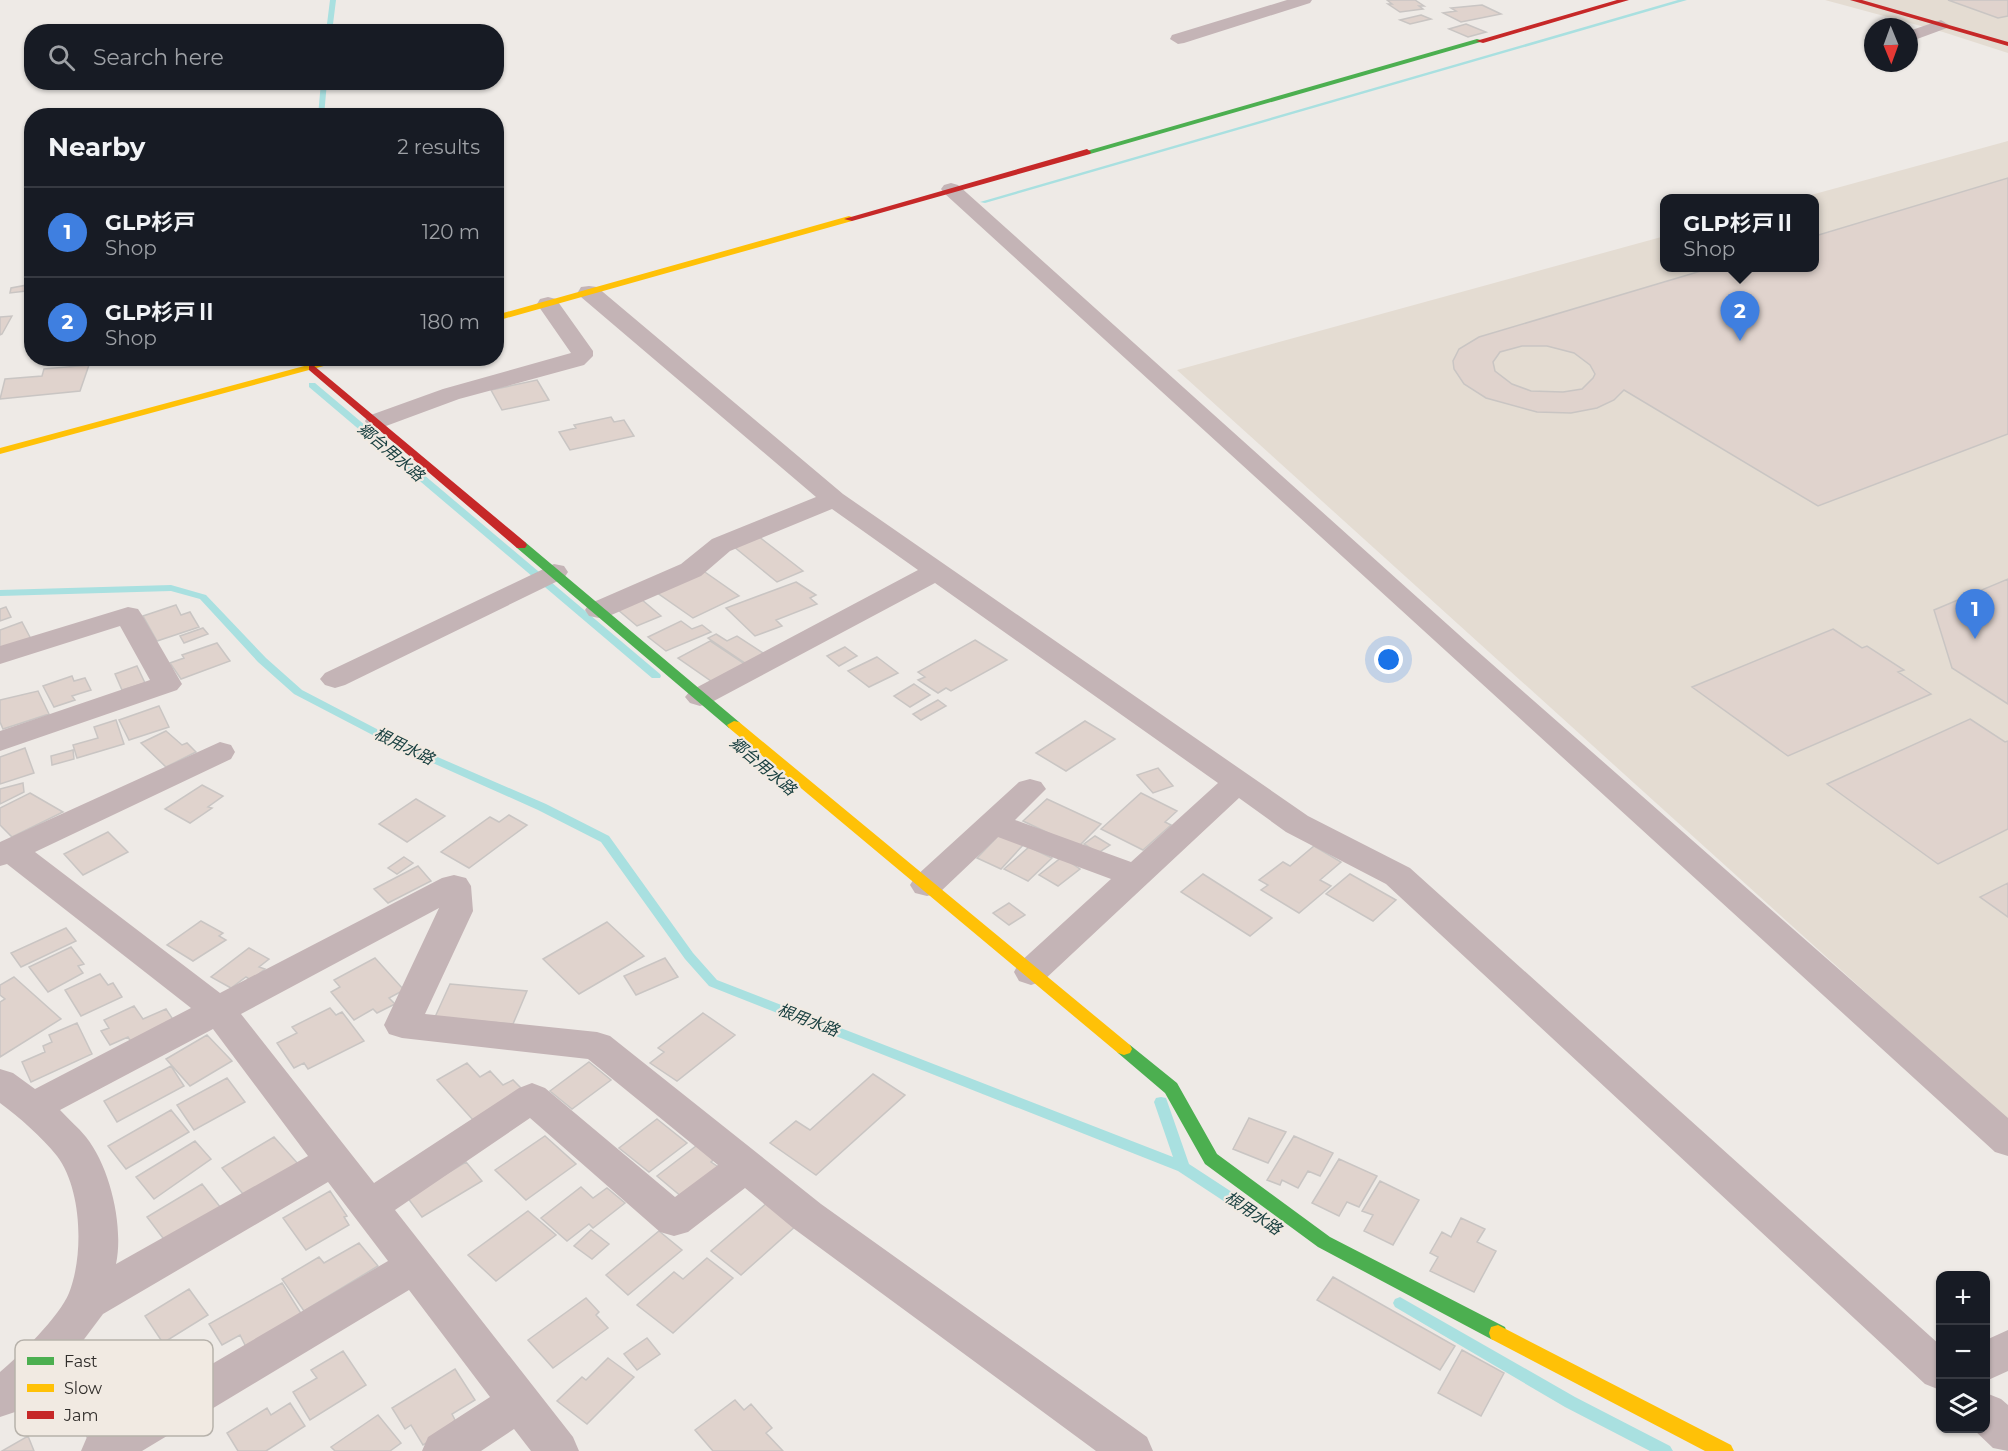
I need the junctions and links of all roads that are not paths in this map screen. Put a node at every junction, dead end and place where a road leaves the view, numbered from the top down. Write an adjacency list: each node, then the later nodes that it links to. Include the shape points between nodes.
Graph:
1 (1304, 0): 6 (street)
2 (1625, 0): 8 (street)
3 (1854, 0): 4 (street)
4 (1941, 25): 5 (street); 7 (street)
5 (1918, 34)
6 (1178, 39)
7 (2008, 44)
8 (951, 189): 9 (street); 35 (street, via 1456,648)
9 (589, 292): 10 (street); 16 (street)
10 (548, 304): 11 (street); 14 (street, via 582,356 451,394)
11 (504, 316)
12 (320, 366): 13 (street)
13 (313, 368): 14 (street); 15 (street)
14 (377, 421): 18 (street)
15 (0, 451)
16 (834, 499): 17 (street); 19 (street, via 721,544 691,570)
17 (937, 571): 22 (street); 25 (street)
18 (546, 577): 19 (street); 21 (street)
19 (599, 610): 22 (street)
20 (0, 655): 23 (street, via 128,615 167,684)
21 (336, 678)
22 (700, 697): 30 (street)
23 (0, 741)
24 (220, 752): 28 (street)
25 (1238, 782): 29 (street); 44 (street, via 1297,824 1398,876)
26 (1030, 789): 27 (street)
27 (993, 824): 29 (street); 30 (street)
28 (6, 853): 32 (street)
29 (1136, 876): 31 (street)
30 (927, 885): 31 (street)
31 (1031, 972): 56 (street, via 1171,1088 1211,1159 1324,1242)
32 (218, 1010): 34 (street); 36 (street); 37 (street, via 454,886 456,911 402,1025 597,1046)
33 (0, 1083): 34 (street)
34 (33, 1107): 40 (street, via 73,1148 95,1197 99,1250)
35 (2008, 1141)
36 (333, 1160): 38 (street); 40 (street)
37 (745, 1166): 38 (street, via 674,1220 532,1098); 55 (street, via 807,1216)
38 (369, 1207): 39 (street)
39 (414, 1266): 45 (street); 48 (street)
40 (88, 1301): 41 (street)
41 (59, 1340)
42 (2008, 1349): 43 (street)
43 (1990, 1360)
44 (1936, 1366)
45 (213, 1385)
46 (15, 1386): 47 (street)
47 (0, 1398)
48 (519, 1401): 53 (street); 54 (street)
49 (1990, 1417): 50 (street)
50 (2008, 1434)
51 (127, 1436): 52 (street)
52 (102, 1451)
53 (444, 1451)
54 (557, 1451)
55 (1131, 1451)
56 (1724, 1451)

